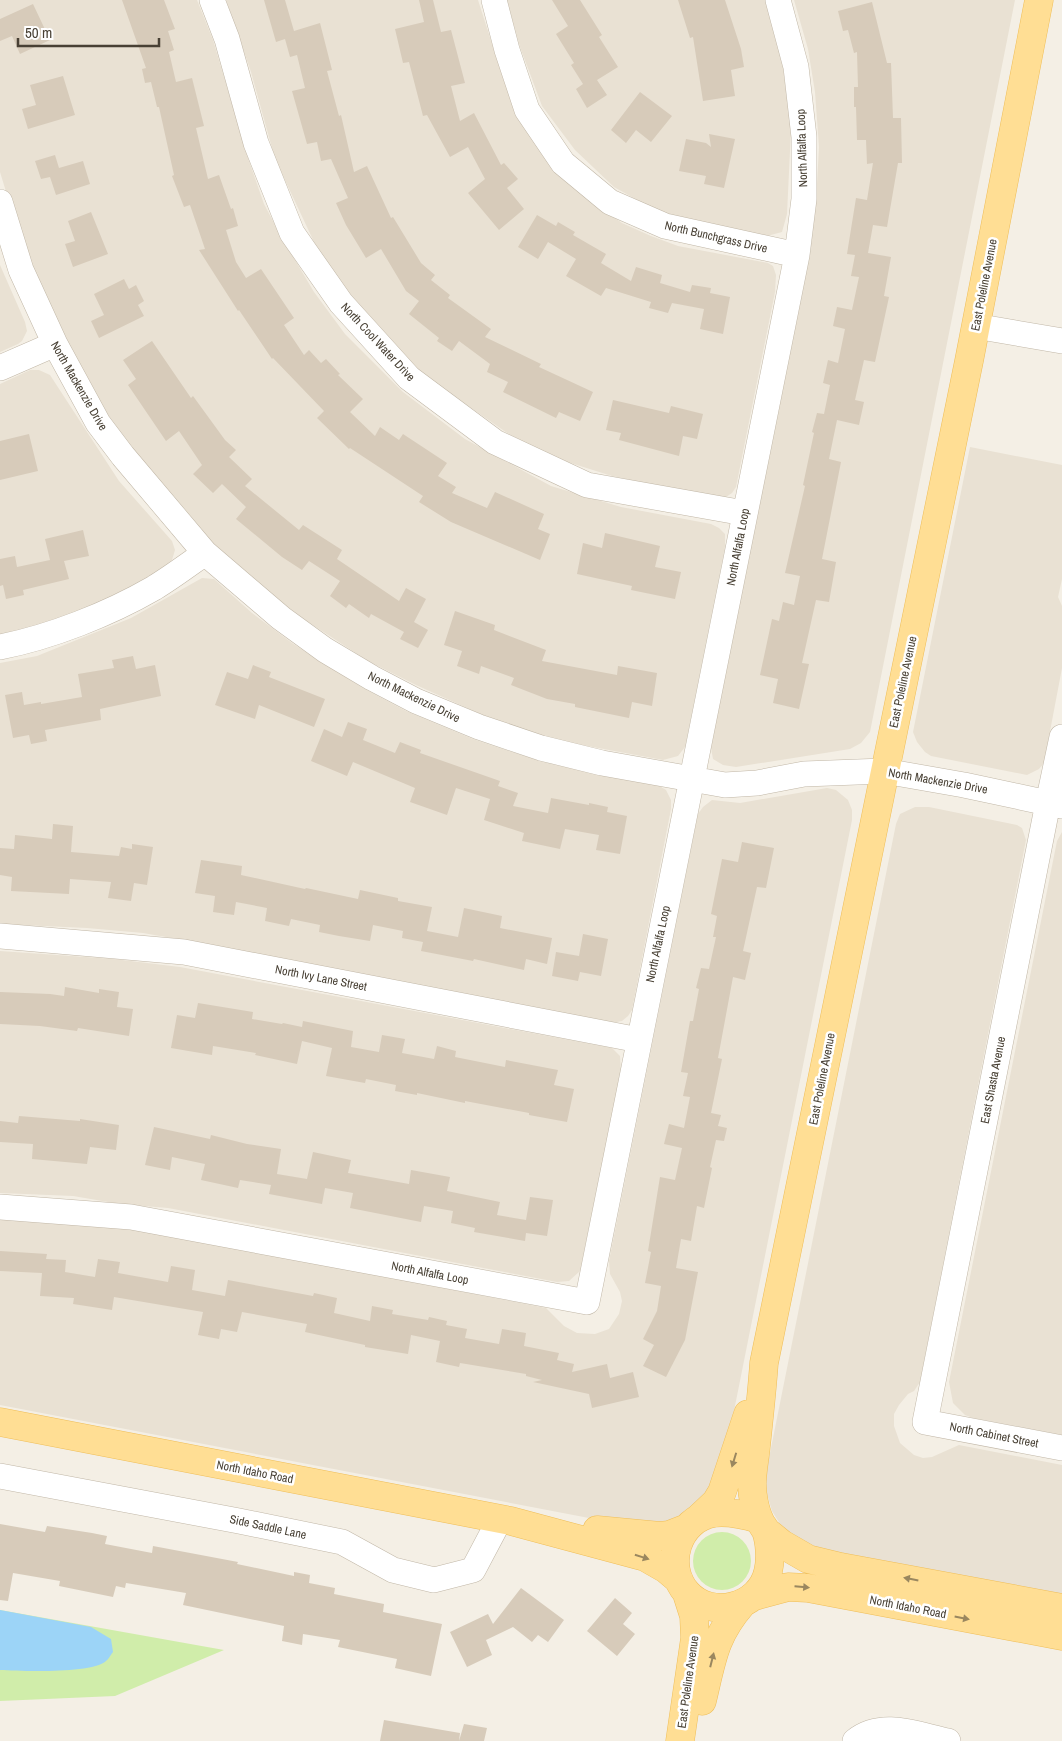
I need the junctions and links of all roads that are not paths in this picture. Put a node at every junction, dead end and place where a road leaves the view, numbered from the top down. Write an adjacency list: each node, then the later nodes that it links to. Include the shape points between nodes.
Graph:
1 (212, 0): 11 (street, North Cool Water Drive, via 227,40 256,143 292,233 340,303 409,378 495,442 588,484)
2 (494, 0): 6 (street, North Bunchgrass Drive, via 527,110 563,163 610,202 665,226)
3 (778, 0): 6 (street, North Alfalfa Loop, via 796,67 804,137 804,199)
4 (1040, 0): 7 (main road, East Poleline Avenue)
5 (0, 202): 9 (street, North Mackenzie Drive, via 21,270)
6 (797, 255): 11 (street, North Alfalfa Loop)
7 (976, 326): 8 (street); 15 (main road, East Poleline Avenue)
8 (1062, 342)
9 (54, 344): 10 (street); 12 (street, North Mackenzie Drive, via 98,423)
10 (0, 368)
11 (744, 513): 16 (street, North Alfalfa Loop)
12 (205, 553): 13 (street, via 155,587 121,605 46,635); 16 (street, North Mackenzie Drive, via 281,618 325,650 416,701 479,728 541,748 602,763)
13 (0, 646)
14 (1062, 737): 17 (street, East Shasta Avenue)
15 (884, 771): 16 (street, North Mackenzie Drive, via 804,774 757,783 725,784); 17 (street, North Mackenzie Drive); 21 (main road, East Poleline Avenue)
16 (692, 778): 19 (street, North Alfalfa Loop)
17 (1055, 804): 23 (street, East Shasta Avenue)
18 (0, 936): 19 (street, North Ivy Lane Street, via 184,952)
19 (639, 1040): 20 (street, North Alfalfa Loop, via 587,1302 132,1217)
20 (0, 1207)
21 (764, 1363): 27 (main road, East Poleline Avenue, one-way to 27, via 725,1485 716,1502); 28 (main road, East Poleline Avenue, via 752,1484)
22 (0, 1422): 26 (main road, North Idaho Road)
23 (925, 1422): 24 (street, North Cabinet Street)
24 (1062, 1448)
25 (0, 1476): 26 (street, Side Saddle Lane, via 342,1542 393,1570 434,1580 473,1570)
26 (505, 1520): 27 (main road, North Idaho Road, via 649,1536 669,1535); 29 (main road, North Idaho Road, one-way to 29, via 645,1557 666,1570)
27 (693, 1523): 28 (main road, via 714,1513 729,1513 744,1514); 29 (main road, via 679,1540 675,1553 675,1567)
28 (762, 1525): 30 (main road, via 770,1562 768,1574 763,1586); 31 (main road, one-way to 28, via 808,1558 782,1544)
29 (683, 1587): 30 (main road, via 700,1602 713,1608 728,1608); 33 (main road, East Poleline Avenue, via 694,1616 695,1638)
30 (748, 1600): 32 (main road, North Idaho Road, one-way to 32, via 788,1586 808,1588); 34 (main road, East Poleline Avenue, one-way to 30, via 718,1642 724,1628)
31 (1062, 1608)
32 (1062, 1636)
33 (680, 1741)
34 (693, 1741)
35 (856, 1741): 36 (street, via 863,1734 878,1729 892,1729)
36 (948, 1741)

